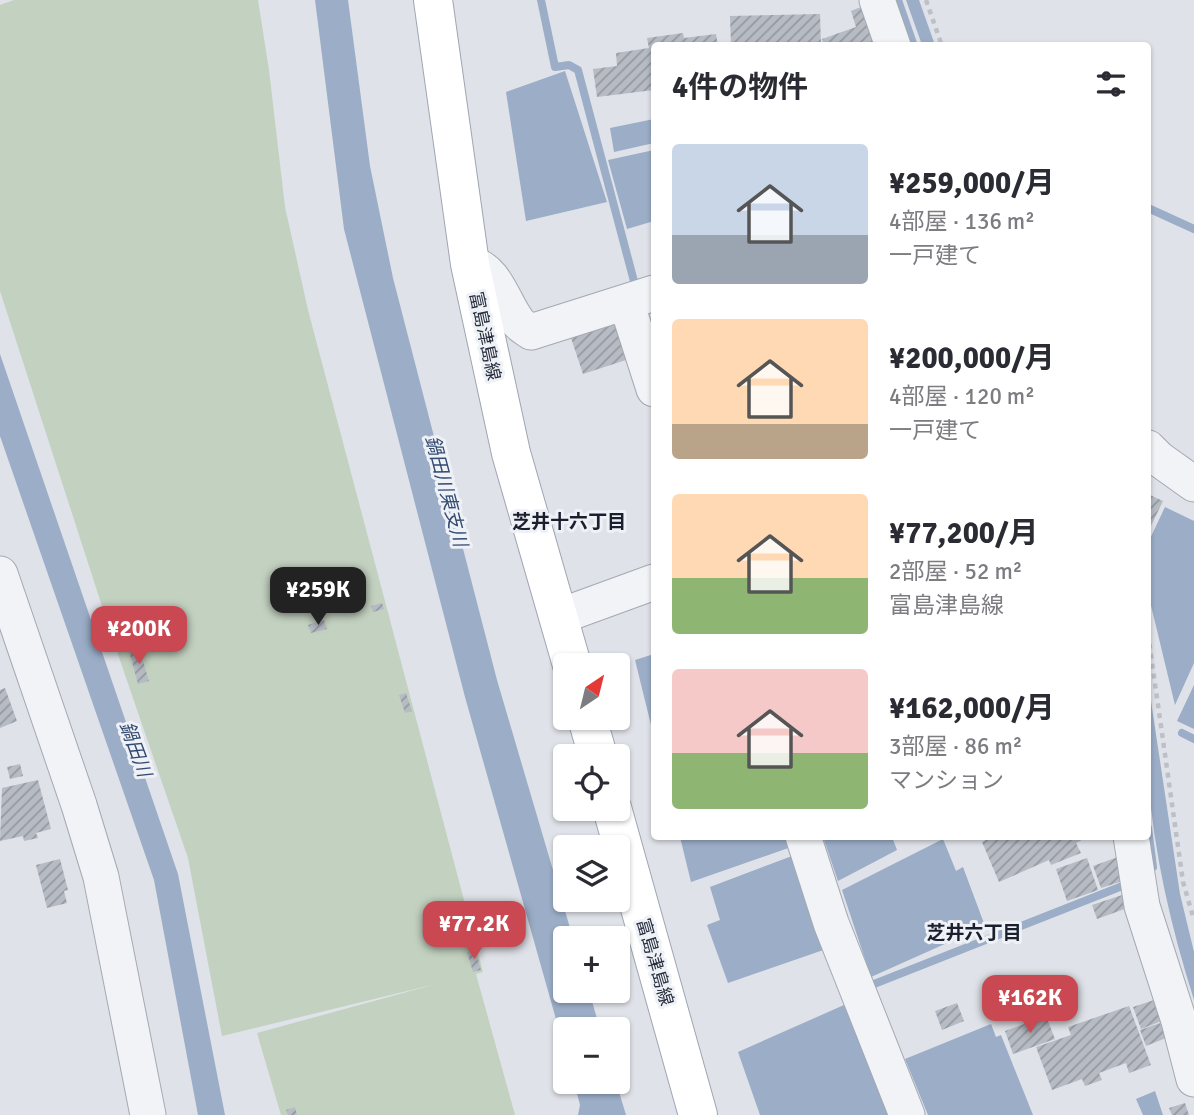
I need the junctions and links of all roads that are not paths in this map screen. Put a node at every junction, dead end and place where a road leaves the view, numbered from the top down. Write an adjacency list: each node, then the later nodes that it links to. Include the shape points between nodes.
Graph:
1 (433, 0): 4 (main road, 富島津島線)
2 (877, 0): 3 (street)
3 (892, 42)
4 (470, 264): 5 (street, via 488,272 519,323 531,332); 11 (main road, 富島津島線, via 511,453)
5 (640, 297): 6 (street)
6 (651, 369)
7 (1151, 451): 8 (street)
8 (1194, 484)
9 (0, 574): 18 (street, via 101,877)
10 (651, 583): 11 (street)
11 (558, 617): 12 (main road, 富島津島線)
12 (568, 653)
13 (616, 821): 19 (main road, 富島津島線)
14 (804, 840): 20 (street, via 831,923)
15 (1132, 840): 16 (street, via 1142,906)
16 (1187, 1020): 17 (street)
17 (1194, 1079)
18 (148, 1115)
19 (698, 1115)
20 (907, 1115)

